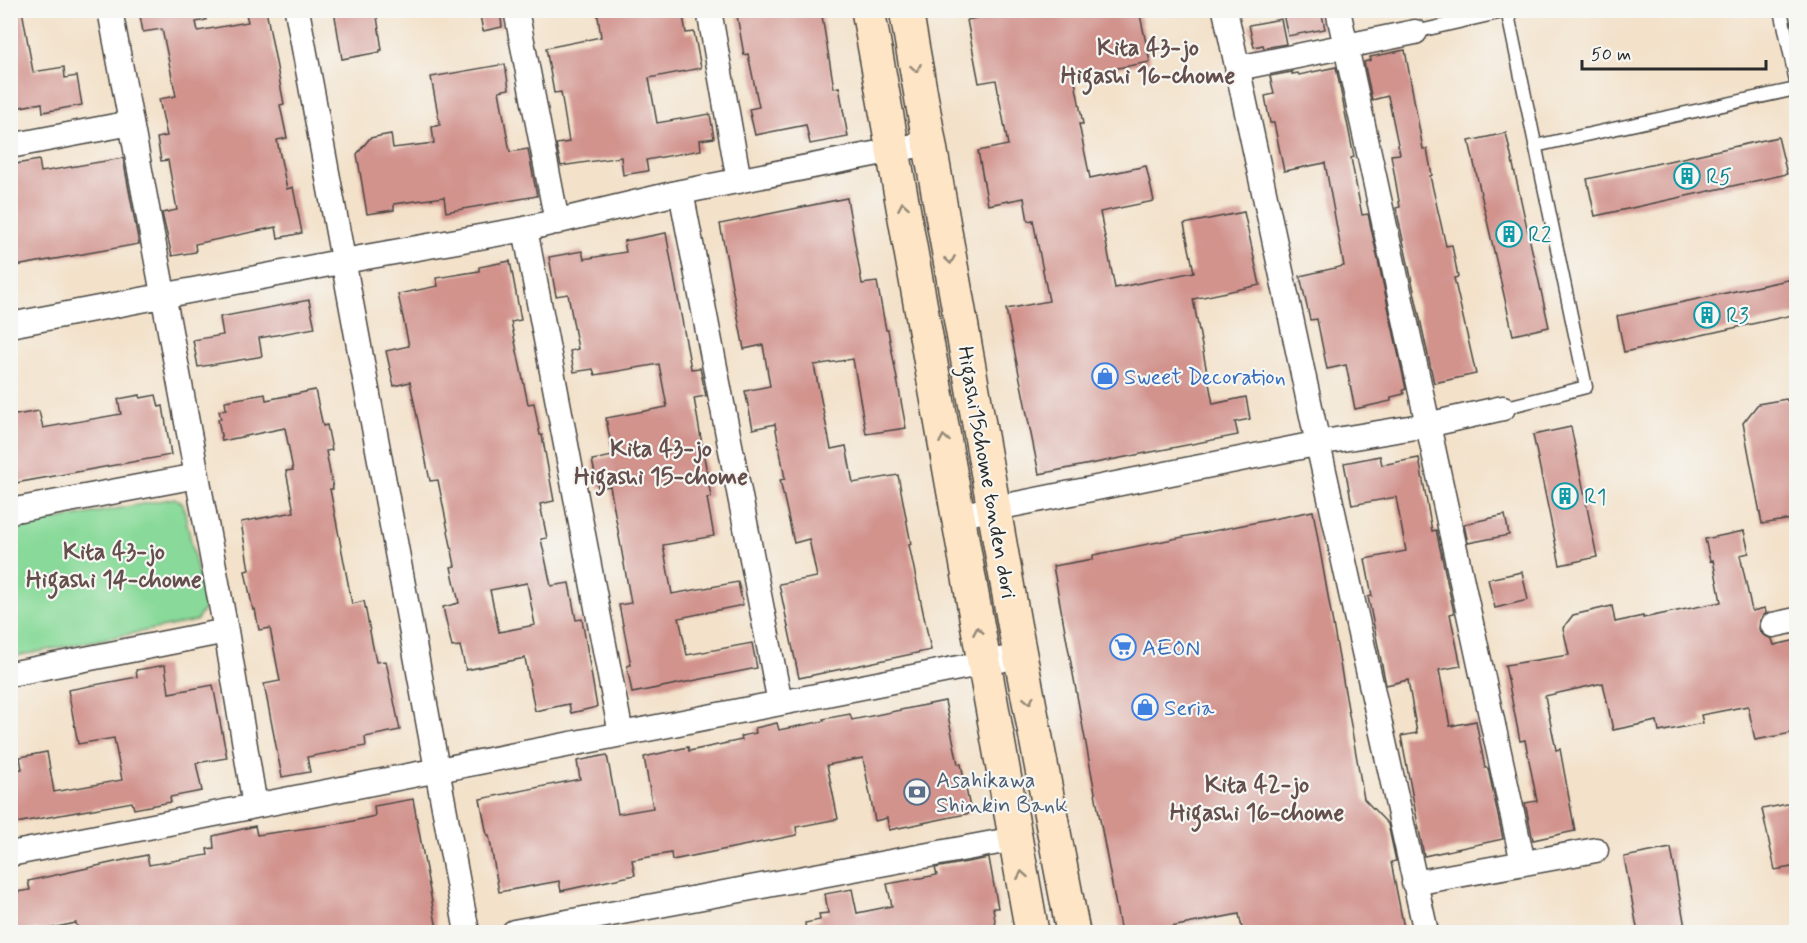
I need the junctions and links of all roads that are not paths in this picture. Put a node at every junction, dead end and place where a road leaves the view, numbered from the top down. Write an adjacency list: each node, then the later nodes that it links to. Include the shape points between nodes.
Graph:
1 (110, 10): 16 (street)
2 (297, 10): 25 (street)
3 (516, 10): 23 (street)
4 (709, 10): 21 (street)
5 (868, 10): 20 (street, Higashi15chome tonden dori)
6 (906, 10): 17 (street, Higashi15chome tonden dori, one-way to 17)
7 (1226, 10): 13 (street)
8 (1338, 10): 12 (street)
9 (1781, 10): 14 (lane)
10 (1507, 11): 11 (lane); 19 (lane)
11 (1415, 32): 12 (street)
12 (1346, 46): 13 (street); 29 (street)
13 (1238, 68): 30 (street)
14 (1797, 82)
15 (1797, 89): 19 (lane)
16 (131, 123): 18 (street); 26 (street)
17 (929, 143): 20 (street); 32 (street, Higashi15chome tonden dori, one-way to 32)
18 (10, 146)
19 (1535, 146): 28 (lane, via 1586,387)
20 (893, 149): 21 (street); 34 (street, Higashi15chome tonden dori, one-way to 20)
21 (739, 181): 22 (street)
22 (681, 192): 23 (street); 41 (street)
23 (557, 222): 24 (street)
24 (525, 229): 25 (street); 42 (street)
25 (342, 263): 26 (street); 43 (street)
26 (163, 296): 27 (street); 31 (street)
27 (10, 325)
28 (1503, 408): 29 (street)
29 (1427, 425): 30 (street); 48 (street)
30 (1318, 444): 32 (street); 49 (street)
31 (197, 476): 33 (street); 37 (street)
32 (994, 508): 34 (street); 38 (street, Higashi15chome tonden dori)
33 (10, 510)
34 (957, 516): 39 (street, Higashi15chome tonden dori, one-way to 34)
35 (1797, 620): 36 (street)
36 (1773, 625)
37 (226, 631): 40 (street); 44 (street)
38 (1020, 656): 39 (street); 53 (street, Higashi15chome tonden dori, one-way to 53)
39 (983, 663): 41 (street); 45 (street, Higashi15chome tonden dori)
40 (10, 674)
41 (780, 703): 42 (street)
42 (621, 734): 43 (street)
43 (438, 770): 44 (street); 50 (street)
44 (255, 806): 47 (street)
45 (1015, 839): 51 (street); 52 (street, Higashi15chome tonden dori, one-way to 45)
46 (1596, 850): 48 (street)
47 (10, 854)
48 (1523, 863): 49 (street)
49 (1414, 883): 54 (street)
50 (467, 933)
51 (514, 933)
52 (1032, 933)
53 (1073, 933)
54 (1426, 933)

